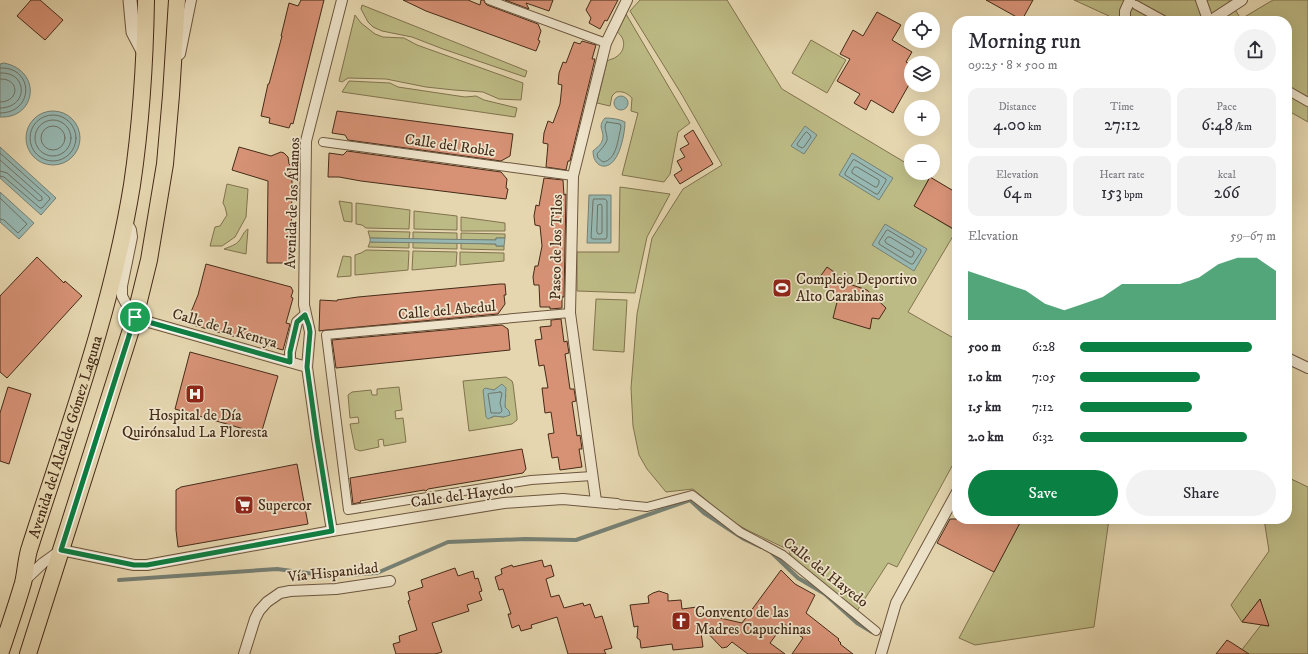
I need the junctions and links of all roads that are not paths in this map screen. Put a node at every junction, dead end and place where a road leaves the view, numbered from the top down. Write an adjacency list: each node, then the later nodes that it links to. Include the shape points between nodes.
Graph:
1 (130, 0): 16 (street, via 133,32)
2 (146, 0): 16 (main road, Avenida del Alcalde Gómez Laguna)
3 (178, 0): 18 (main road, Avenida del Alcalde Gómez Laguna)
4 (191, 0): 18 (street, Avenida del Alcalde Gómez Laguna)
5 (342, 0): 24 (street, Avenida de los Álamos, via 306,141)
6 (489, 0): 15 (street)
7 (627, 0): 15 (street, Paseo de los Tilos)
8 (1201, 0): 13 (street)
9 (1242, 0): 14 (street)
10 (1133, 2): 11 (street); 12 (street)
11 (1126, 16)
12 (1157, 16)
13 (1206, 16)
14 (1218, 16)
15 (606, 43): 21 (street, Paseo de los Tilos)
16 (145, 55): 22 (main road, Avenida del Alcalde Gómez Laguna, via 132,185)
17 (1292, 93): 19 (street)
18 (171, 95): 25 (main road, Avenida del Alcalde Gómez Laguna, via 157,216)
19 (1308, 102)
20 (323, 142): 21 (street, Calle del Roble)
21 (573, 176): 23 (street, Paseo de los Tilos)
22 (125, 219): 25 (street, via 132,237 121,291 125,304); 37 (main road, Avenida del Alcalde Gómez Laguna, via 103,316 29,550)
23 (570, 313): 30 (street, Paseo de los Tilos); 30 (street, Calle del Abedul, via 326,335 348,510 531,480)
24 (305, 315): 27 (street, via 297,322); 28 (street, Avenida de los Álamos, via 310,332)
25 (135, 317): 27 (street, Calle de la Kentya); 35 (main road, Avenida del Alcalde Gómez Laguna)
26 (1292, 360): 29 (street)
27 (290, 362): 28 (street, Calle de la Kentya)
28 (307, 367): 34 (street, Avenida de los Álamos)
29 (1308, 368)
30 (592, 476): 31 (street, Paseo de los Tilos)
31 (596, 501): 33 (street, Calle del Hayedo); 34 (street, Calle del Hayedo, via 563,499 504,503)
32 (952, 501): 42 (street, via 896,603)
33 (617, 504): 38 (street, Calle del Hayedo, via 647,507 692,495 740,532 783,555)
34 (332, 531): 35 (street, Calle del Hayedo, via 147,565 134,565)
35 (61, 550): 37 (street); 40 (main road, Avenida del Alcalde Gómez Laguna)
36 (390, 581): 41 (street, Vía Hispanidad, via 336,589 280,593 259,610)
37 (23, 582): 39 (main road, Avenida del Alcalde Gómez Laguna)
38 (876, 631)
39 (0, 654)
40 (28, 654)
41 (244, 654)
42 (880, 654)

